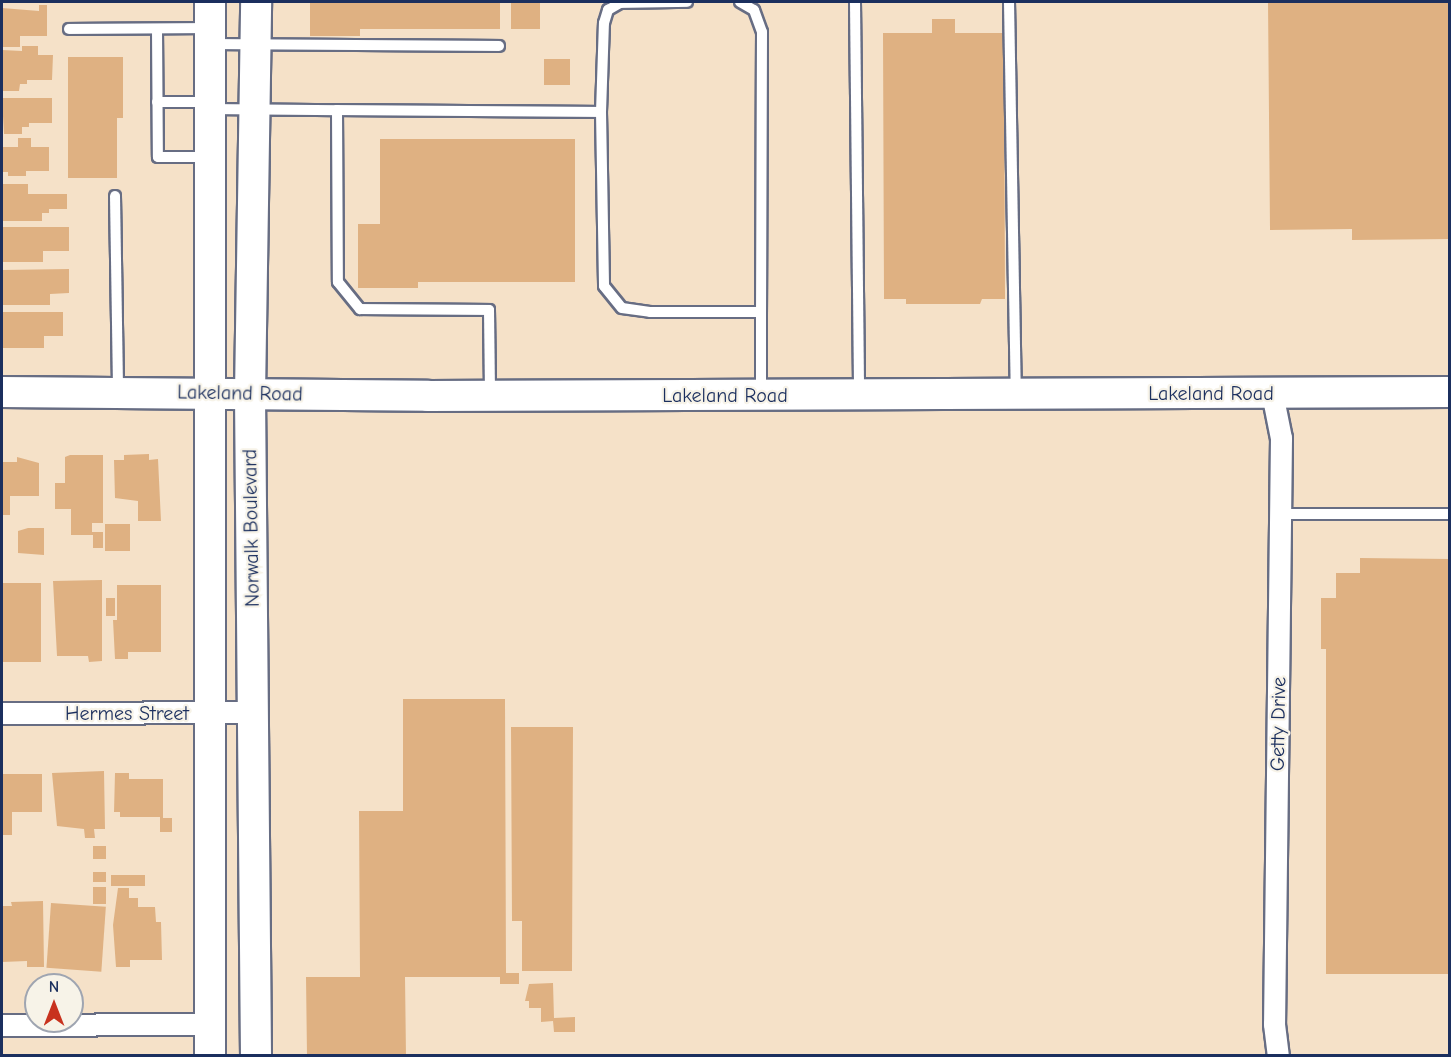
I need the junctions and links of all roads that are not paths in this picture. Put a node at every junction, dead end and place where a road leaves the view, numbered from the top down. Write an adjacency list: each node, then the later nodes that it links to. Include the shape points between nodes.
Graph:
1 (256, 2): 9 (main road, Norwalk Boulevard)
2 (687, 2): 15 (lane, via 621,3 608,10 604,23)
3 (740, 2): 18 (lane, via 754,10 762,32)
4 (855, 2): 25 (lane)
5 (1009, 2): 26 (lane)
6 (210, 25): 8 (lane); 9 (lane); 12 (main road)
7 (69, 28): 8 (lane)
8 (157, 28): 11 (lane)
9 (256, 43): 10 (lane); 13 (main road, Norwalk Boulevard)
10 (499, 46)
11 (157, 102): 12 (lane); 16 (lane, via 158,157)
12 (210, 106): 13 (lane); 16 (main road)
13 (256, 109): 14 (lane); 24 (main road, Norwalk Boulevard)
14 (337, 110): 15 (lane); 28 (lane, via 338,282 360,309 489,310)
15 (601, 112): 18 (lane, via 604,286 622,308 650,312)
16 (210, 157): 21 (main road)
17 (115, 196): 20 (lane)
18 (761, 312): 27 (lane)
19 (2, 392): 20 (main road, Lakeland Road)
20 (118, 392): 21 (main road, Lakeland Road)
21 (207, 392): 24 (main road, Lakeland Road); 31 (main road)
22 (1449, 392): 23 (main road, Lakeland Road)
23 (1272, 393): 26 (main road, Lakeland Road); 29 (street, Getty Drive, via 1281,438)
24 (250, 394): 28 (main road, Lakeland Road); 32 (main road, Norwalk Boulevard)
25 (859, 394): 26 (main road, Lakeland Road); 27 (main road, Lakeland Road)
26 (1016, 394)
27 (761, 395): 28 (main road, Lakeland Road)
28 (490, 396)
29 (1280, 514): 30 (lane); 38 (street, Getty Drive, via 1274,1024)
30 (1449, 514)
31 (209, 712): 32 (street, Hermes Street); 33 (street, Hermes Street); 34 (main road)
32 (253, 712): 37 (main road, Norwalk Boulevard)
33 (2, 714)
34 (210, 1024): 35 (street); 36 (main road)
35 (2, 1025)
36 (210, 1056)
37 (256, 1056)
38 (1278, 1056)

